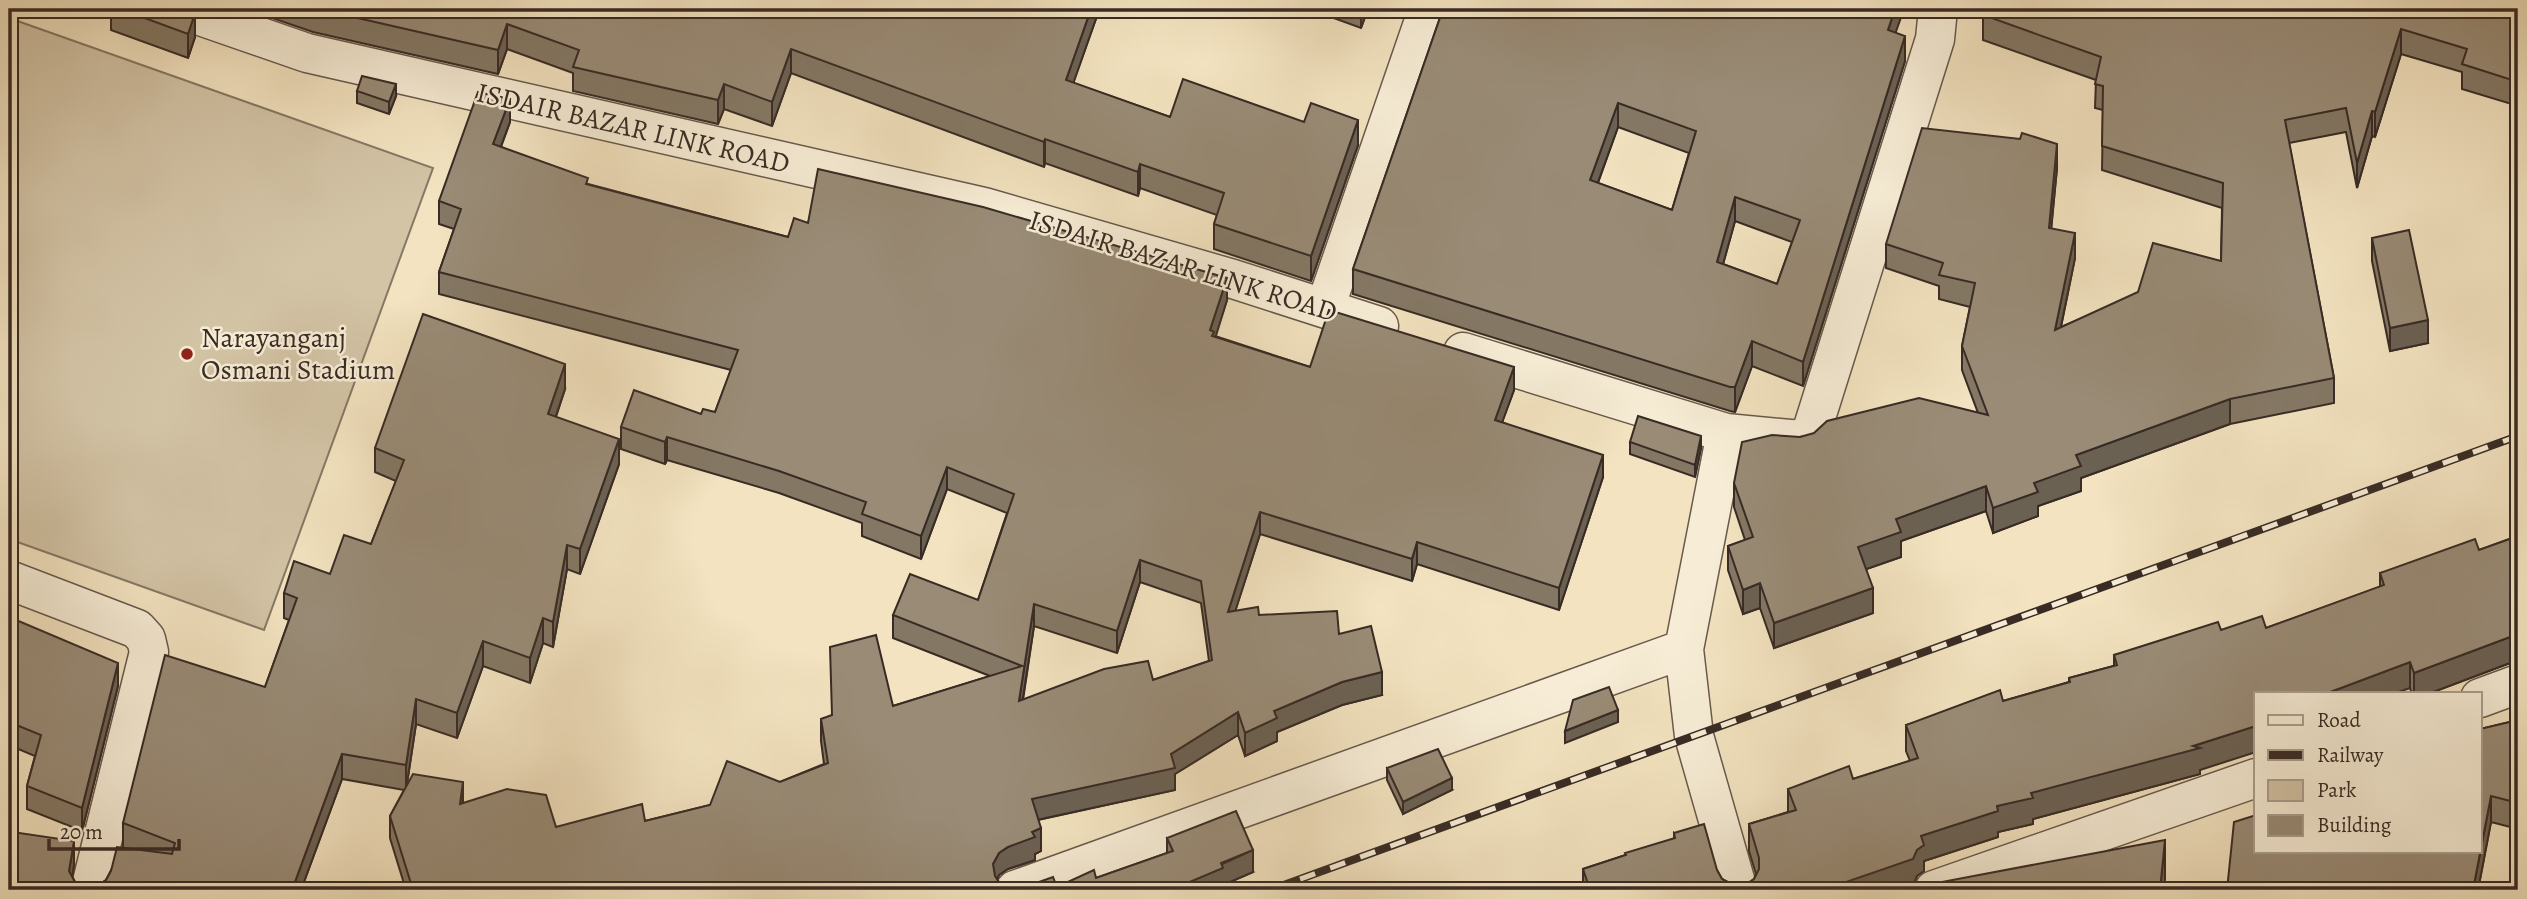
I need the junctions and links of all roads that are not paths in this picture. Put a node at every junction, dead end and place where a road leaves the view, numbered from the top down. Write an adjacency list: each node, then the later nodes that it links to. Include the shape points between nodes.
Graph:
1 (180, 9): 4 (street, ISDAIR BAZAR LINK ROAD, via 307,53 985,207)
2 (1428, 9): 4 (street)
3 (1938, 9): 5 (street, ISDAIR BAZAR LINK ROAD, via 1935,39 1813,427 1801,440)
4 (1325, 309): 5 (street, ISDAIR BAZAR LINK ROAD)
5 (1726, 433): 7 (street)
6 (9, 580): 11 (street, via 136,629 146,639 149,652)
7 (1684, 649): 12 (street); 13 (street, via 1694,736)
8 (2518, 684): 9 (street)
9 (2482, 697)
10 (2254, 779): 14 (street)
11 (90, 890)
12 (1015, 890)
13 (1738, 890)
14 (1934, 890)

